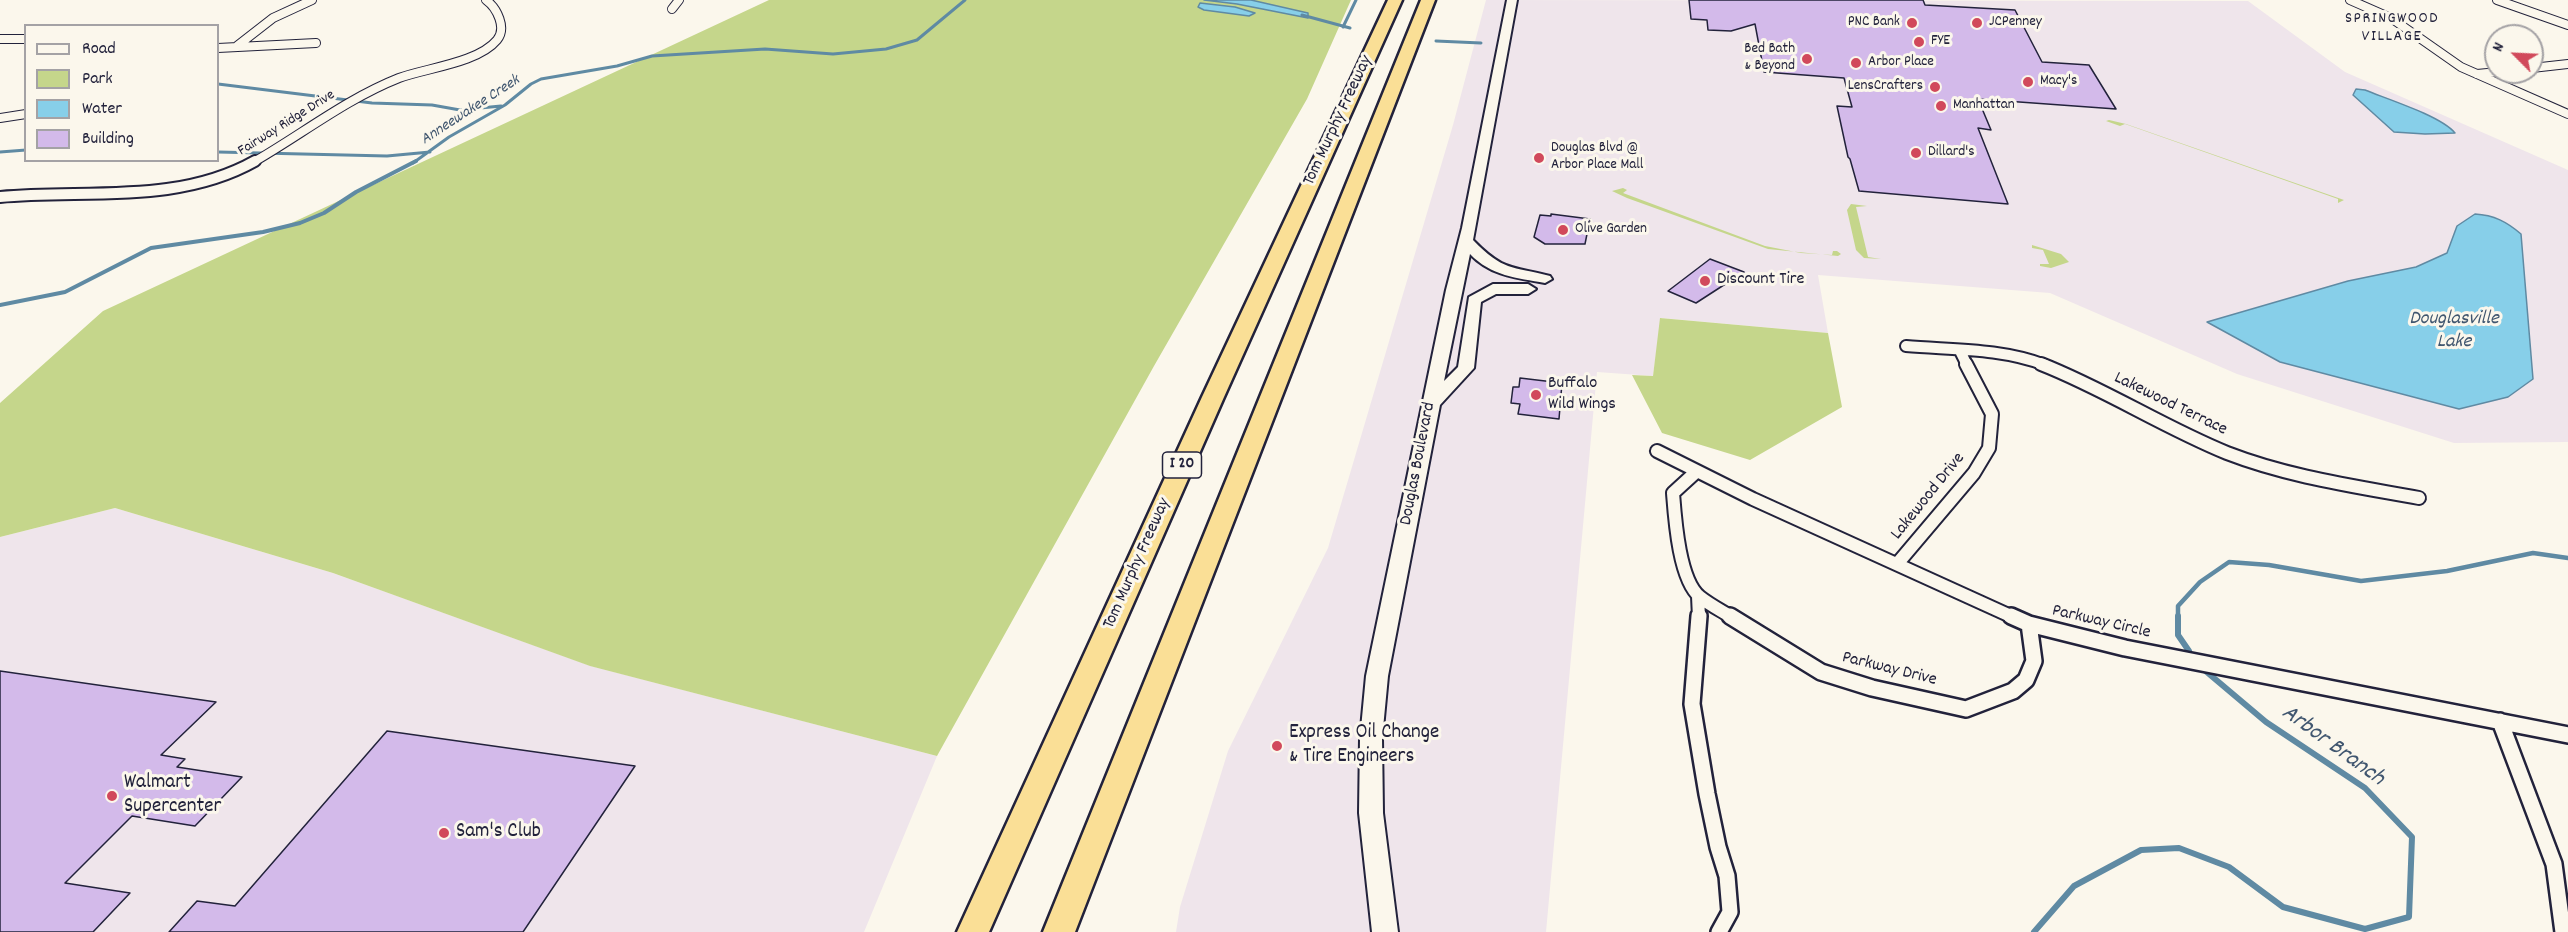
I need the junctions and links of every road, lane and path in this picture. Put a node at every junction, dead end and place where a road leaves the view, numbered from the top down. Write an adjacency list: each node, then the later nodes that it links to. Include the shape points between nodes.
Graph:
1 (312, 0): 14 (street, via 273,18)
2 (486, 0): 23 (street, Fairway Ridge Drive, via 496,9 500,29 490,45 367,92 230,174 155,191)
3 (679, 0): 9 (street)
4 (1395, 0): 39 (highway, Tom Murphy Freeway / I 20)
5 (1428, 0): 40 (highway, Tom Murphy Freeway)
6 (1512, 0): 24 (main road, Douglas Boulevard)
7 (2350, 0): 19 (street, via 2393,18 2446,58)
8 (2497, 0): 10 (street)
9 (672, 9)
10 (2568, 25)
11 (0, 39): 12 (street)
12 (24, 39)
13 (316, 43): 14 (street)
14 (237, 46): 15 (street)
15 (219, 48)
16 (2568, 64): 17 (street)
17 (2544, 67)
18 (2484, 73): 19 (street)
19 (2476, 74): 21 (street)
20 (24, 114): 22 (street)
21 (2568, 114)
22 (0, 118)
23 (0, 197)
24 (1468, 235): 25 (main road, via 1486,262 1504,271); 29 (main road, Douglas Boulevard)
25 (1545, 279)
26 (1528, 289): 29 (main road, via 1493,290 1474,300 1466,368)
27 (1906, 346): 28 (street, Lakewood Terrace)
28 (1960, 351): 32 (street, Lakewood Terrace, via 2036,361 2225,452 2273,469); 33 (street, Lakewood Drive, via 1992,414 1989,448 1974,472)
29 (1431, 404): 41 (main road, Douglas Boulevard, via 1377,676 1371,739 1371,812)
30 (1657, 451): 31 (street, Parkway Circle)
31 (1696, 472): 33 (street, Parkway Circle); 34 (street, via 1673,494 1682,564)
32 (2419, 498)
33 (1897, 564): 35 (street, Parkway Circle)
34 (1698, 596): 35 (street, Parkway Drive, via 1821,672 1966,709 2013,691 2026,680 2034,661); 42 (street, via 1700,630 1692,704 1727,876 1730,912)
35 (2029, 624): 36 (street, Parkway Circle, via 2125,648)
36 (2500, 721): 37 (street, Parkway Circle); 38 (street)
37 (2568, 735)
38 (2561, 866): 43 (street)
39 (973, 932)
40 (1059, 932)
41 (1385, 932)
42 (1719, 932)
43 (2563, 932)

